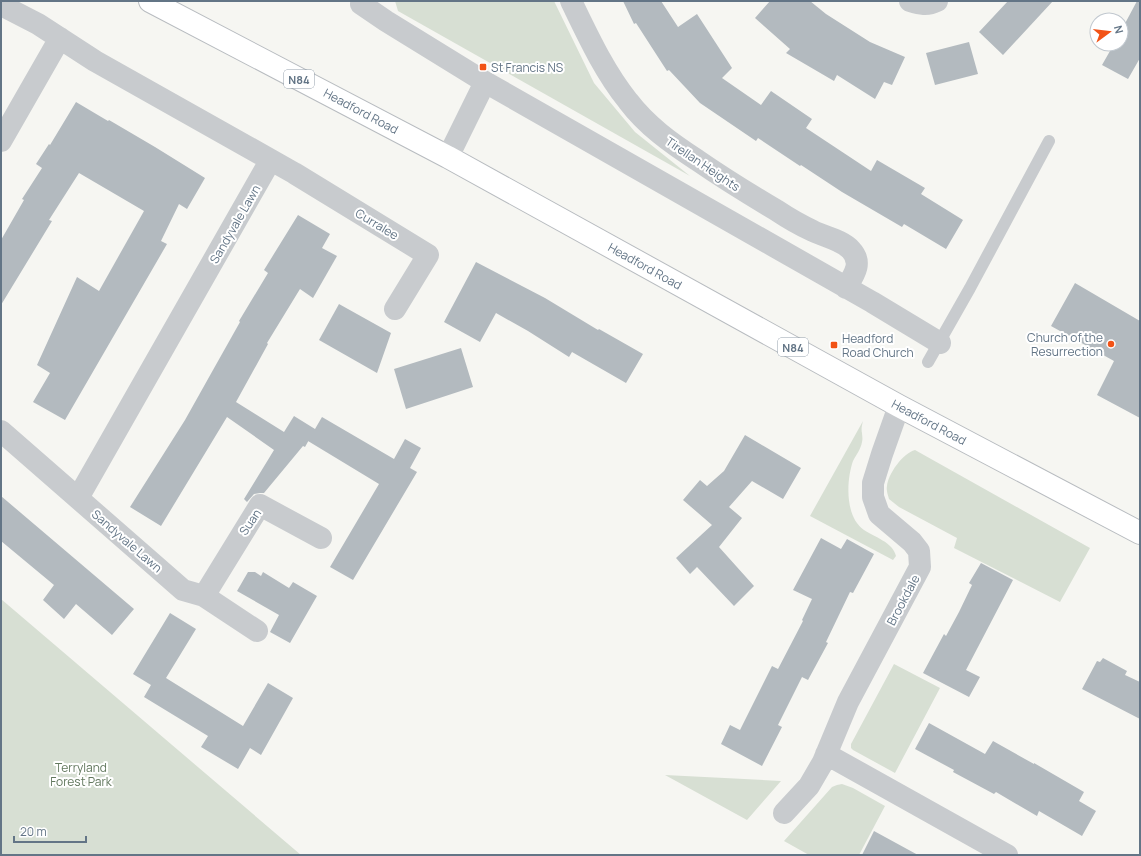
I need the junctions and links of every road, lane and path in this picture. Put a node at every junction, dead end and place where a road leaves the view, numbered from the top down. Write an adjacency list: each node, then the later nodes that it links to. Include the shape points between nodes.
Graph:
1 (150, 1): 11 (main road, Headford Road / N84)
2 (571, 1): 13 (street, Tirellan Heights, via 611,78 646,122 731,184 800,224 850,249 858,264)
3 (910, 1): 4 (street, via 921,5)
4 (937, 1)
5 (359, 2): 8 (street)
6 (1, 5): 7 (street)
7 (60, 38): 9 (street); 12 (street, via 95,61)
8 (485, 82): 11 (street); 13 (street)
9 (1, 141)
10 (1049, 141): 15 (lane)
11 (448, 157): 17 (main road, Headford Road / N84)
12 (270, 161): 14 (street, Curralee, via 428,255); 19 (street, Sandyvale Lawn)
13 (846, 288): 15 (street)
14 (395, 309)
15 (940, 343): 16 (lane)
16 (928, 362)
17 (899, 406): 20 (main road, Headford Road / N84); 24 (street, Brookdale, via 873,484 873,497 879,514 919,551 920,567 848,702)
18 (1, 431): 19 (street, Sandyvale Lawn)
19 (78, 498): 22 (street, Sandyvale Lawn, via 183,590)
20 (1140, 533)
21 (321, 538): 22 (street, Suan, via 260,505)
22 (204, 596): 23 (street)
23 (257, 631)
24 (826, 754): 25 (street, Brookdale, via 809,786); 26 (street)
25 (784, 813)
26 (1008, 855)

